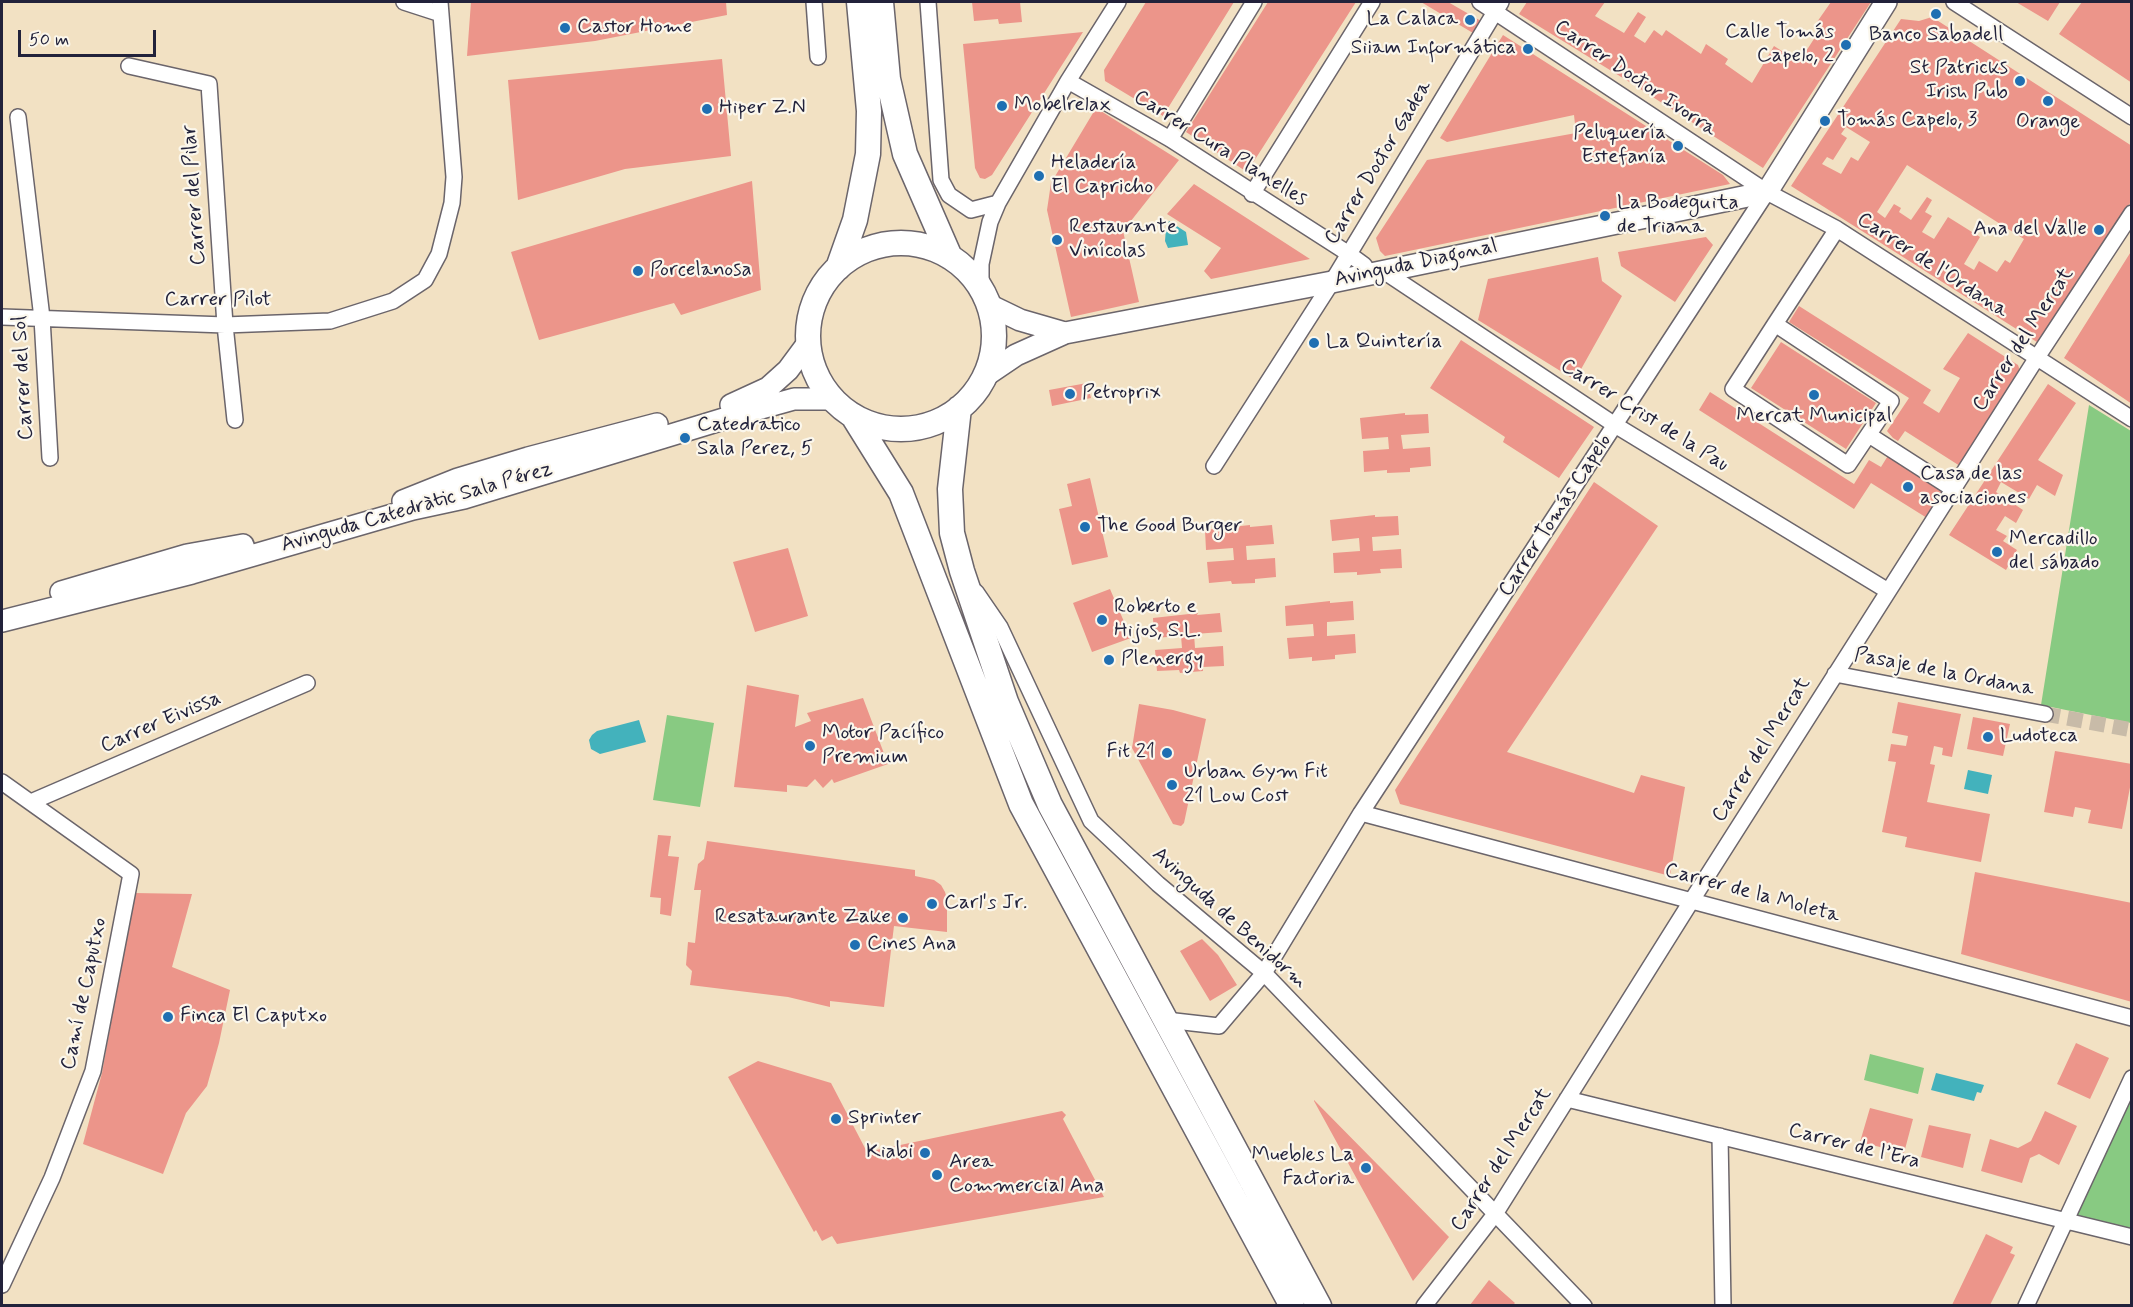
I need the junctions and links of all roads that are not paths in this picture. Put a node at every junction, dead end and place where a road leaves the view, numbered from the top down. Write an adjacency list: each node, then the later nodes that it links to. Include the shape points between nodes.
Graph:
1 (404, 2): 13 (street)
2 (814, 2): 14 (street)
3 (859, 2): 27 (main road, via 869,111 868,154 855,220)
4 (881, 2): 26 (main road, via 888,79 905,154)
5 (928, 2): 22 (street, via 941,180 949,195 971,210)
6 (1118, 2): 16 (street)
7 (1254, 2): 19 (street)
8 (1372, 2): 21 (street)
9 (1480, 2): 12 (street, Carrer Doctor Ivorra)
10 (1886, 2): 20 (street, Carrer Tomás Capelo)
11 (1954, 2): 18 (street)
12 (1498, 6): 20 (street, Carrer Doctor Ivorra); 25 (street, Carrer Doctor Gadea)
13 (440, 8): 34 (street, Carrer Pilot, via 454,177 452,203 439,254 425,280 393,301 330,321)
14 (818, 57)
15 (129, 66): 34 (street, Carrer del Pilar, via 209,84)
16 (1068, 81): 19 (street, Carrer Cura Planelles); 22 (street)
17 (18, 117): 32 (street, Carrer del Sol)
18 (2132, 117)
19 (1170, 140): 21 (street, Carrer Cura Planelles)
20 (1767, 192): 24 (street, Carrer de l'Ordana); 28 (street, Avinguda Diagonal); 44 (street, Carrer Tomás Capelo)
21 (1252, 194): 25 (street, Carrer Cura Planelles)
22 (998, 202): 30 (street, via 981,264)
23 (2132, 213): 37 (street, Carrer del Mercat)
24 (1837, 229): 33 (street); 37 (street, Carrer de l'Ordana)
25 (1349, 254): 28 (street, Carrer Cura Planelles); 29 (street, Carrer Doctor Gadea)
26 (950, 256): 27 (main road, via 912,243 892,243 854,255); 30 (main road, via 968,271)
27 (838, 268): 36 (main road, via 814,302)
28 (1376, 272): 29 (street, Avinguda Diagonal); 44 (street, Carrer Crist de la Pau)
29 (1332, 282): 35 (street, Avinguda Diagonal); 47 (street, Carrer Doctor Gadea)
30 (985, 296): 35 (street, Avinguda Diagonal, via 1020,320); 38 (main road, via 994,341)
31 (2, 317): 32 (street, Carrer Pilot)
32 (42, 318): 34 (street, Carrer Pilot); 46 (street, Carrer del Sol)
33 (1774, 324): 45 (street, via 1891,401); 45 (street, via 1733,389 1848,465)
34 (225, 325): 43 (street, Carrer del Pilar)
35 (1065, 333): 38 (street, Avinguda Diagonal, via 1016,355)
36 (808, 343): 39 (main road, via 820,383); 51 (street, Avinguda Catedràtic Sala Pérez, via 768,388 737,404 528,458 458,478 410,499 240,546 188,555)
37 (2036, 359): 42 (street, Carrer de l'Ordana); 48 (street, Carrer del Mercat)
38 (985, 376): 40 (main road)
39 (833, 399): 41 (main road); 52 (street, Avinguda Catedràtic Sala Pérez, via 794,399 464,498)
40 (958, 408): 41 (main road, via 940,420 896,429); 49 (main road, via 949,500)
41 (853, 416): 70 (main road, via 901,493 1021,804)
42 (2132, 419)
43 (235, 420)
44 (1616, 425): 50 (street, Carrer Crist de la Pau); 58 (street, Carrer Tomás Capelo)
45 (1869, 435): 48 (street)
46 (50, 458)
47 (1214, 466)
48 (1953, 489): 50 (street, Carrer del Mercat)
49 (962, 571): 60 (street, Avinguda de Benidorm, via 1000,627 1091,821 1158,884); 62 (main road, via 1006,702 1050,804)
50 (1888, 591): 53 (street, Carrer del Mercat)
51 (2, 609)
52 (2, 621)
53 (1835, 674): 55 (street, Pasaje de la Ordana); 59 (street, Carrer del Mercat)
54 (307, 683): 57 (street, Carrer Eivissa)
55 (2045, 714)
56 (2, 782): 57 (street)
57 (31, 802): 69 (street, Camí de Caputxo, via 130,874 93,1071 52,1178)
58 (1361, 813): 59 (street, Carrer de la Moleta); 60 (street, Carrer Tomás Capelo)
59 (1692, 900): 61 (street, Carrer de la Moleta); 64 (street, Carrer del Mercat)
60 (1264, 973): 62 (street, Carrer Tomás Capelo, via 1220,1026); 66 (street, Avinguda de Benidorm)
61 (2132, 1018)
62 (1166, 1020): 71 (main road)
63 (2132, 1078): 67 (street)
64 (1567, 1099): 65 (street, Carrer de l’Era); 66 (street, Carrer del Mercat)
65 (1720, 1136): 67 (street, Carrer de l’Era); 74 (street)
66 (1495, 1214): 72 (street, Carrer del Mercat); 73 (street, Avinguda de Benidorm)
67 (2065, 1221): 68 (street, Carrer de l’Era); 75 (street)
68 (2132, 1237)
69 (2, 1285)
70 (1292, 1305)
71 (1319, 1305)
72 (1424, 1305)
73 (1584, 1305)
74 (1723, 1305)
75 (2026, 1305)

